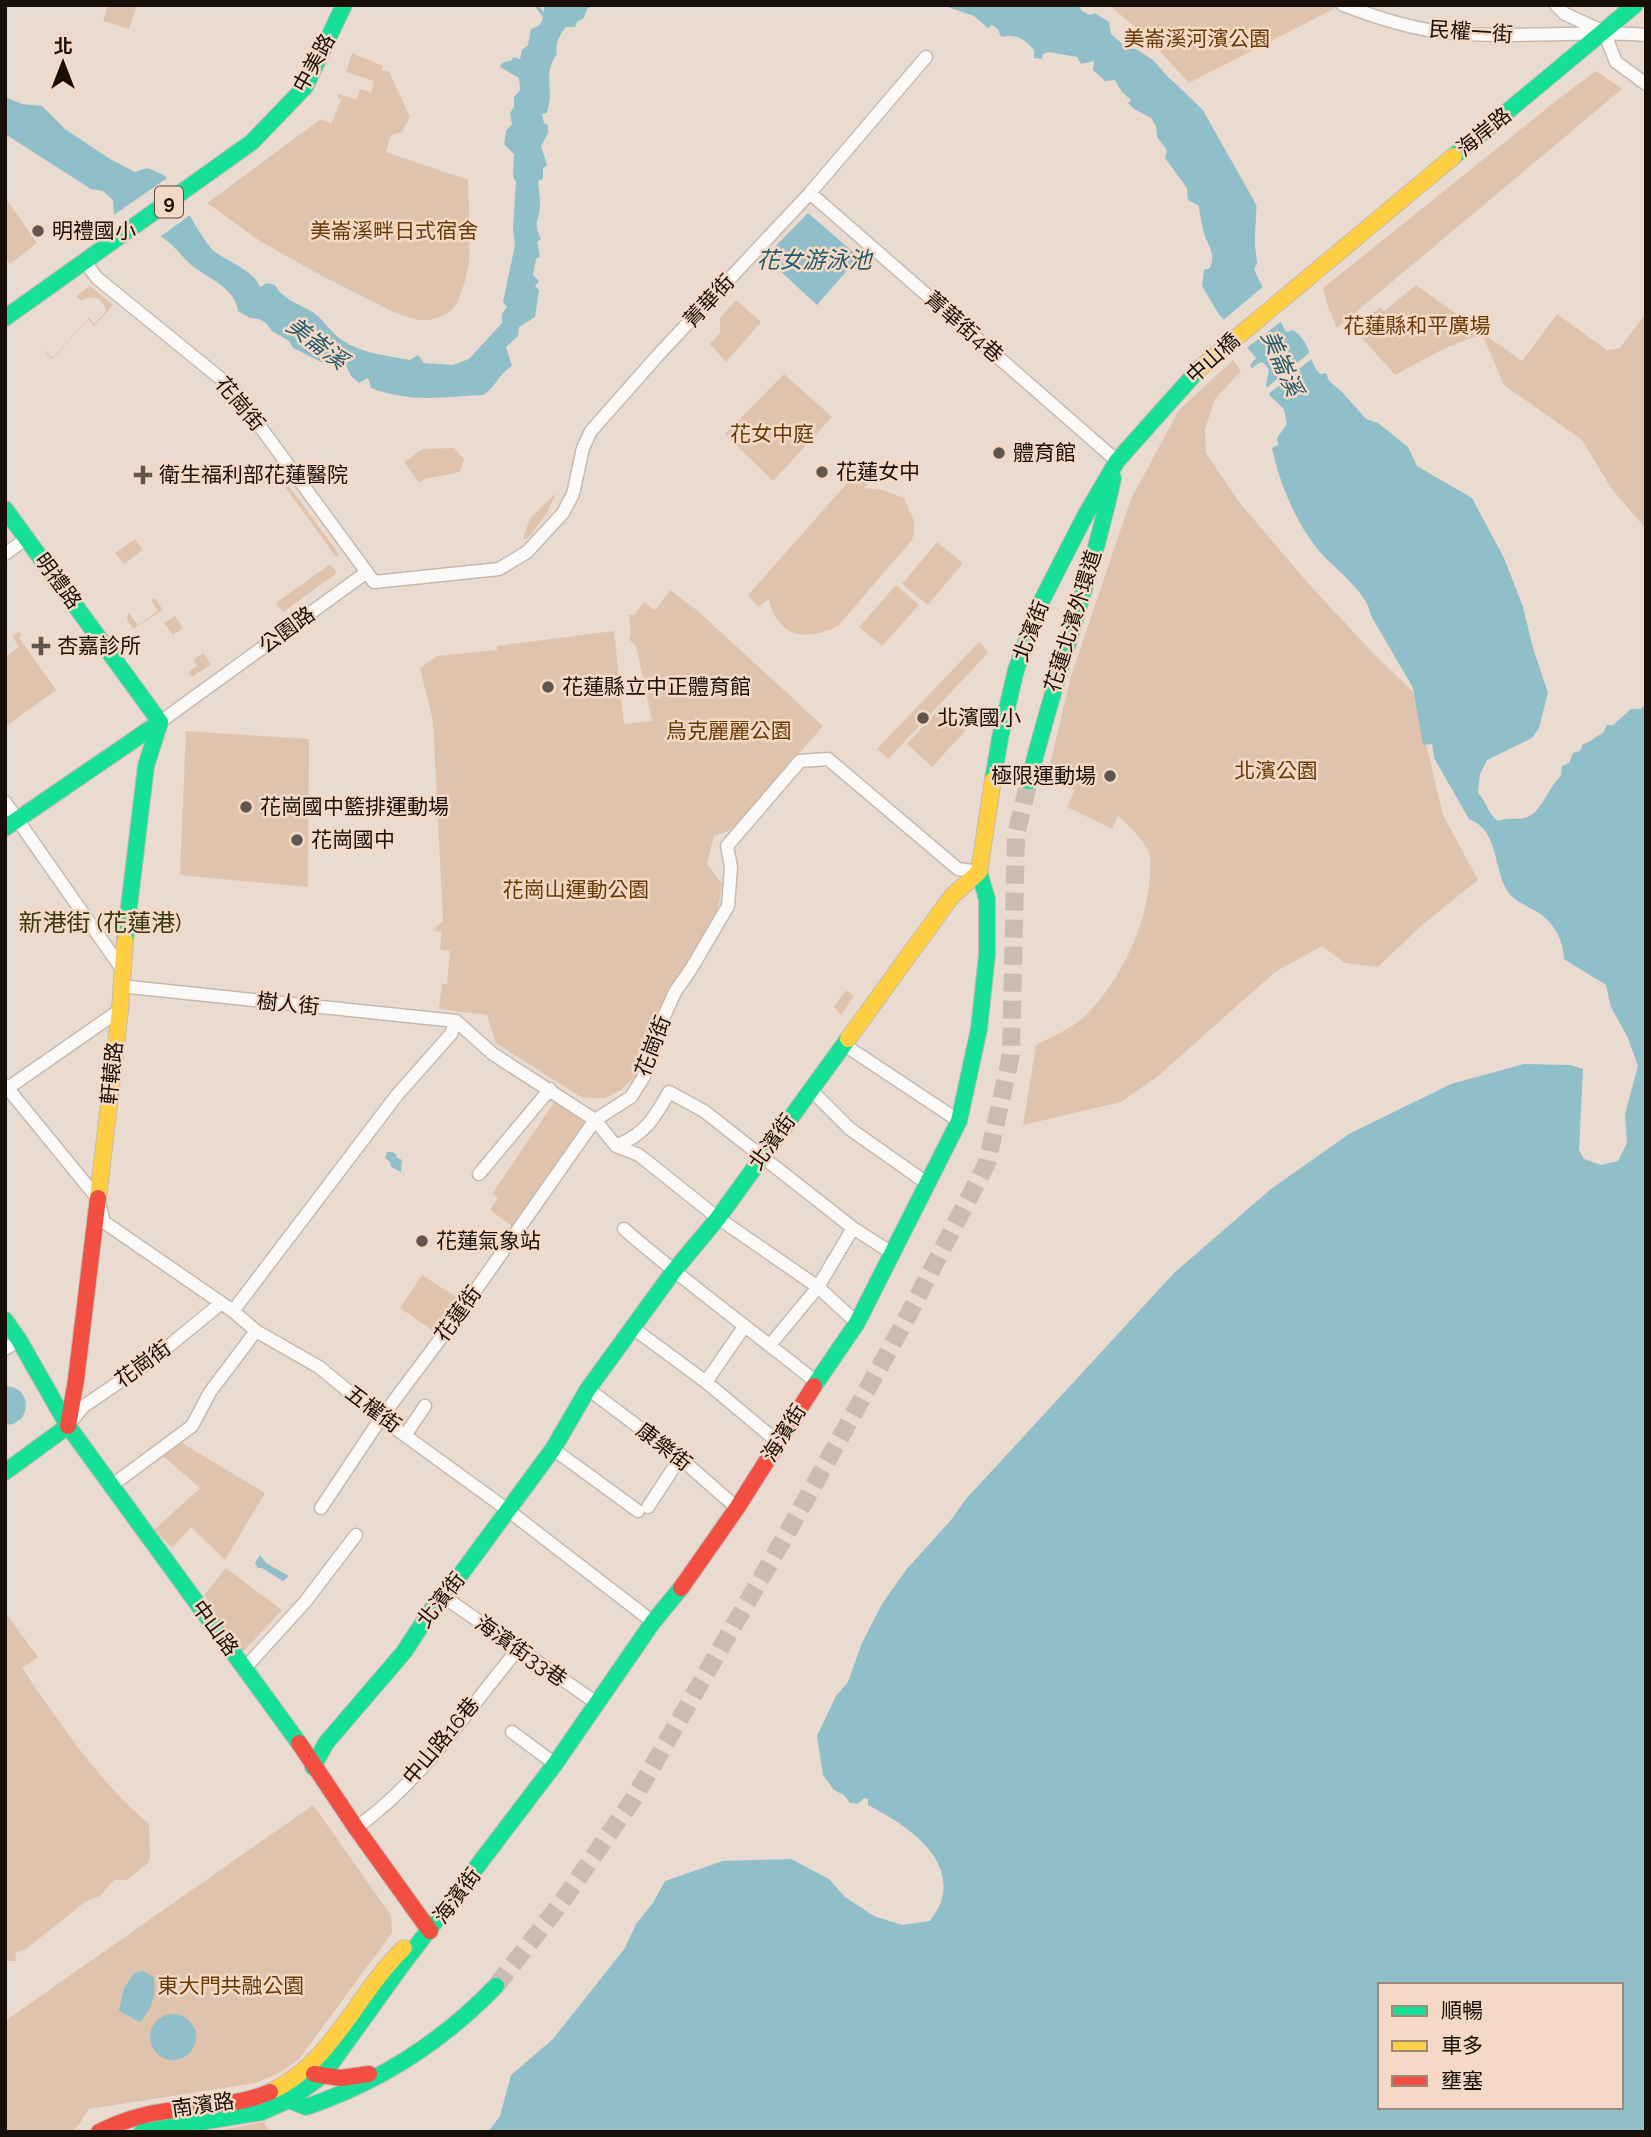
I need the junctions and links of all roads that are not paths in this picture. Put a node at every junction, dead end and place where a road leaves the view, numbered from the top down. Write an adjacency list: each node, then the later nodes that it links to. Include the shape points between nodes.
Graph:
1 (344, 5): 11 (main road, 中美路 / 9, via 305,87 278,118 252,142)
2 (1343, 5): 5 (street, 民權一街, via 1406,26 1450,33)
3 (1556, 5): 5 (street)
4 (1635, 5): 5 (main road, 海岸路)
5 (1604, 32): 6 (street); 8 (street, via 1616,62); 10 (main road, 海岸路)
6 (1646, 35)
7 (926, 57): 9 (street, 菁華街)
8 (1646, 85)
9 (810, 193): 13 (street, 菁華街4巷); 17 (street, 菁華街, via 591,431 563,513 527,552 499,569 374,582)
10 (1330, 257): 13 (main road, 中山橋, via 1191,375)
11 (85, 262): 12 (main road, 9); 17 (street, 花崗街, via 97,278 232,387)
12 (5, 318)
13 (1117, 461): 19 (main road, 花蓮北濱外環道); 22 (main road, 北濱街, via 1041,602 1016,670)
14 (5, 509): 15 (main road, 明禮路)
15 (27, 538): 16 (street); 18 (main road, 明禮路)
16 (5, 554)
17 (367, 572): 18 (street, 公園路)
18 (160, 722): 21 (main road, 公園路); 23 (main road, 軒轅路, via 146,766)
19 (1029, 781)
20 (5, 802): 21 (street)
21 (12, 824): 23 (street)
22 (979, 872): 27 (main road, 北濱街, via 953,896); 31 (street, 花崗街, via 958,869 828,759 800,761 727,846 728,906 675,992 643,1078 631,1097); 32 (main road, 海濱街, via 987,899 987,955 979,1029)
23 (122, 969): 24 (main road, 軒轅路)
24 (120, 986): 25 (main road, 軒轅路); 26 (street, 樹人街)
25 (120, 1010): 28 (street); 37 (main road, 軒轅路)
26 (456, 1021): 29 (street, via 493,1054); 45 (street, via 451,1034 397,1095)
27 (843, 1044): 30 (main road, 北濱街); 32 (street)
28 (6, 1088): 37 (street, 五權街)
29 (550, 1090): 31 (street); 35 (street)
30 (810, 1090): 34 (main road, 北濱街); 36 (street, via 850,1129)
31 (595, 1120): 33 (street); 58 (street, 花蓮街)
32 (959, 1121): 36 (main road, 海濱街)
33 (617, 1146): 34 (street, via 635,1138 653,1121 669,1093 694,1104); 38 (street, via 639,1155)
34 (761, 1156): 38 (main road, 北濱街); 40 (street)
35 (479, 1174)
36 (928, 1184): 41 (main road, 海濱街)
37 (98, 1199): 44 (street, 五權街, via 104,1222); 59 (main road, 軒轅路)
38 (718, 1218): 42 (main road, 北濱街); 43 (street)
39 (624, 1228): 42 (street)
40 (853, 1228): 41 (street); 43 (street)
41 (892, 1253): 47 (main road, 海濱街)
42 (673, 1272): 48 (street); 49 (main road, 北濱街)
43 (818, 1287): 47 (street); 52 (street)
44 (220, 1304): 45 (street, 五權街); 59 (street, 花崗街, via 153,1359 84,1406)
45 (233, 1311): 50 (street, 五權街)
46 (5, 1320): 51 (main road, 中山路)
47 (857, 1323): 55 (main road, 海濱街)
48 (744, 1327): 52 (street); 54 (street)
49 (633, 1328): 54 (street); 56 (main road, 北濱街)
50 (256, 1331): 58 (street, 五權街, via 319,1367); 65 (street, via 210,1392 191,1426)
51 (19, 1339): 53 (street); 59 (main road, 中山路)
52 (770, 1345): 55 (street)
53 (5, 1349)
54 (706, 1382): 61 (street)
55 (816, 1382): 61 (main road, 海濱街)
56 (588, 1389): 62 (main road, 北濱街); 63 (street, 康樂街)
57 (425, 1406): 60 (street)
58 (381, 1418): 60 (street, 五權街); 66 (street, 花蓮街)
59 (68, 1426): 64 (main road); 65 (main road, 中山路)
60 (406, 1434): 68 (street, 五權街)
61 (779, 1443): 67 (main road, 海濱街)
62 (553, 1449): 63 (street, via 643,1509); 68 (main road, 北濱街)
63 (680, 1458): 67 (street, 康樂街)
64 (5, 1472)
65 (111, 1486): 73 (main road, 中山路)
66 (321, 1508)
67 (737, 1508): 71 (main road, 海濱街)
68 (509, 1511): 70 (main road, 北濱街); 71 (street, 五權街)
69 (356, 1535): 73 (street, via 305,1602)
70 (444, 1597): 72 (street, 海濱街33巷); 77 (main road, 北濱街, via 326,1743)
71 (653, 1622): 74 (main road, 海濱街)
72 (519, 1648): 74 (street, 海濱街33巷); 78 (street, 中山路16巷, via 439,1750 382,1809)
73 (244, 1669): 77 (main road, 中山路)
74 (598, 1704): 76 (main road, 海濱街)
75 (512, 1732): 76 (street)
76 (555, 1764): 79 (main road, 海濱街)
77 (313, 1767): 78 (main road, 中山路)
78 (356, 1828): 79 (main road, 中山路)
79 (430, 1931): 82 (main road, 海濱街); 83 (main road, 海濱街, via 401,1949)
80 (496, 1986): 81 (main road, via 467,2016)
81 (419, 2051): 82 (main road, via 363,2076 341,2078); 84 (main road, via 396,2068 330,2099 306,2107)
82 (330, 2066): 83 (main road); 84 (main road, 南濱路)
83 (303, 2071): 85 (main road, 南濱路, via 285,2086 251,2098 161,2111 114,2122)
84 (289, 2100): 86 (main road, 南濱路, via 262,2112)
85 (99, 2132)
86 (142, 2132)

